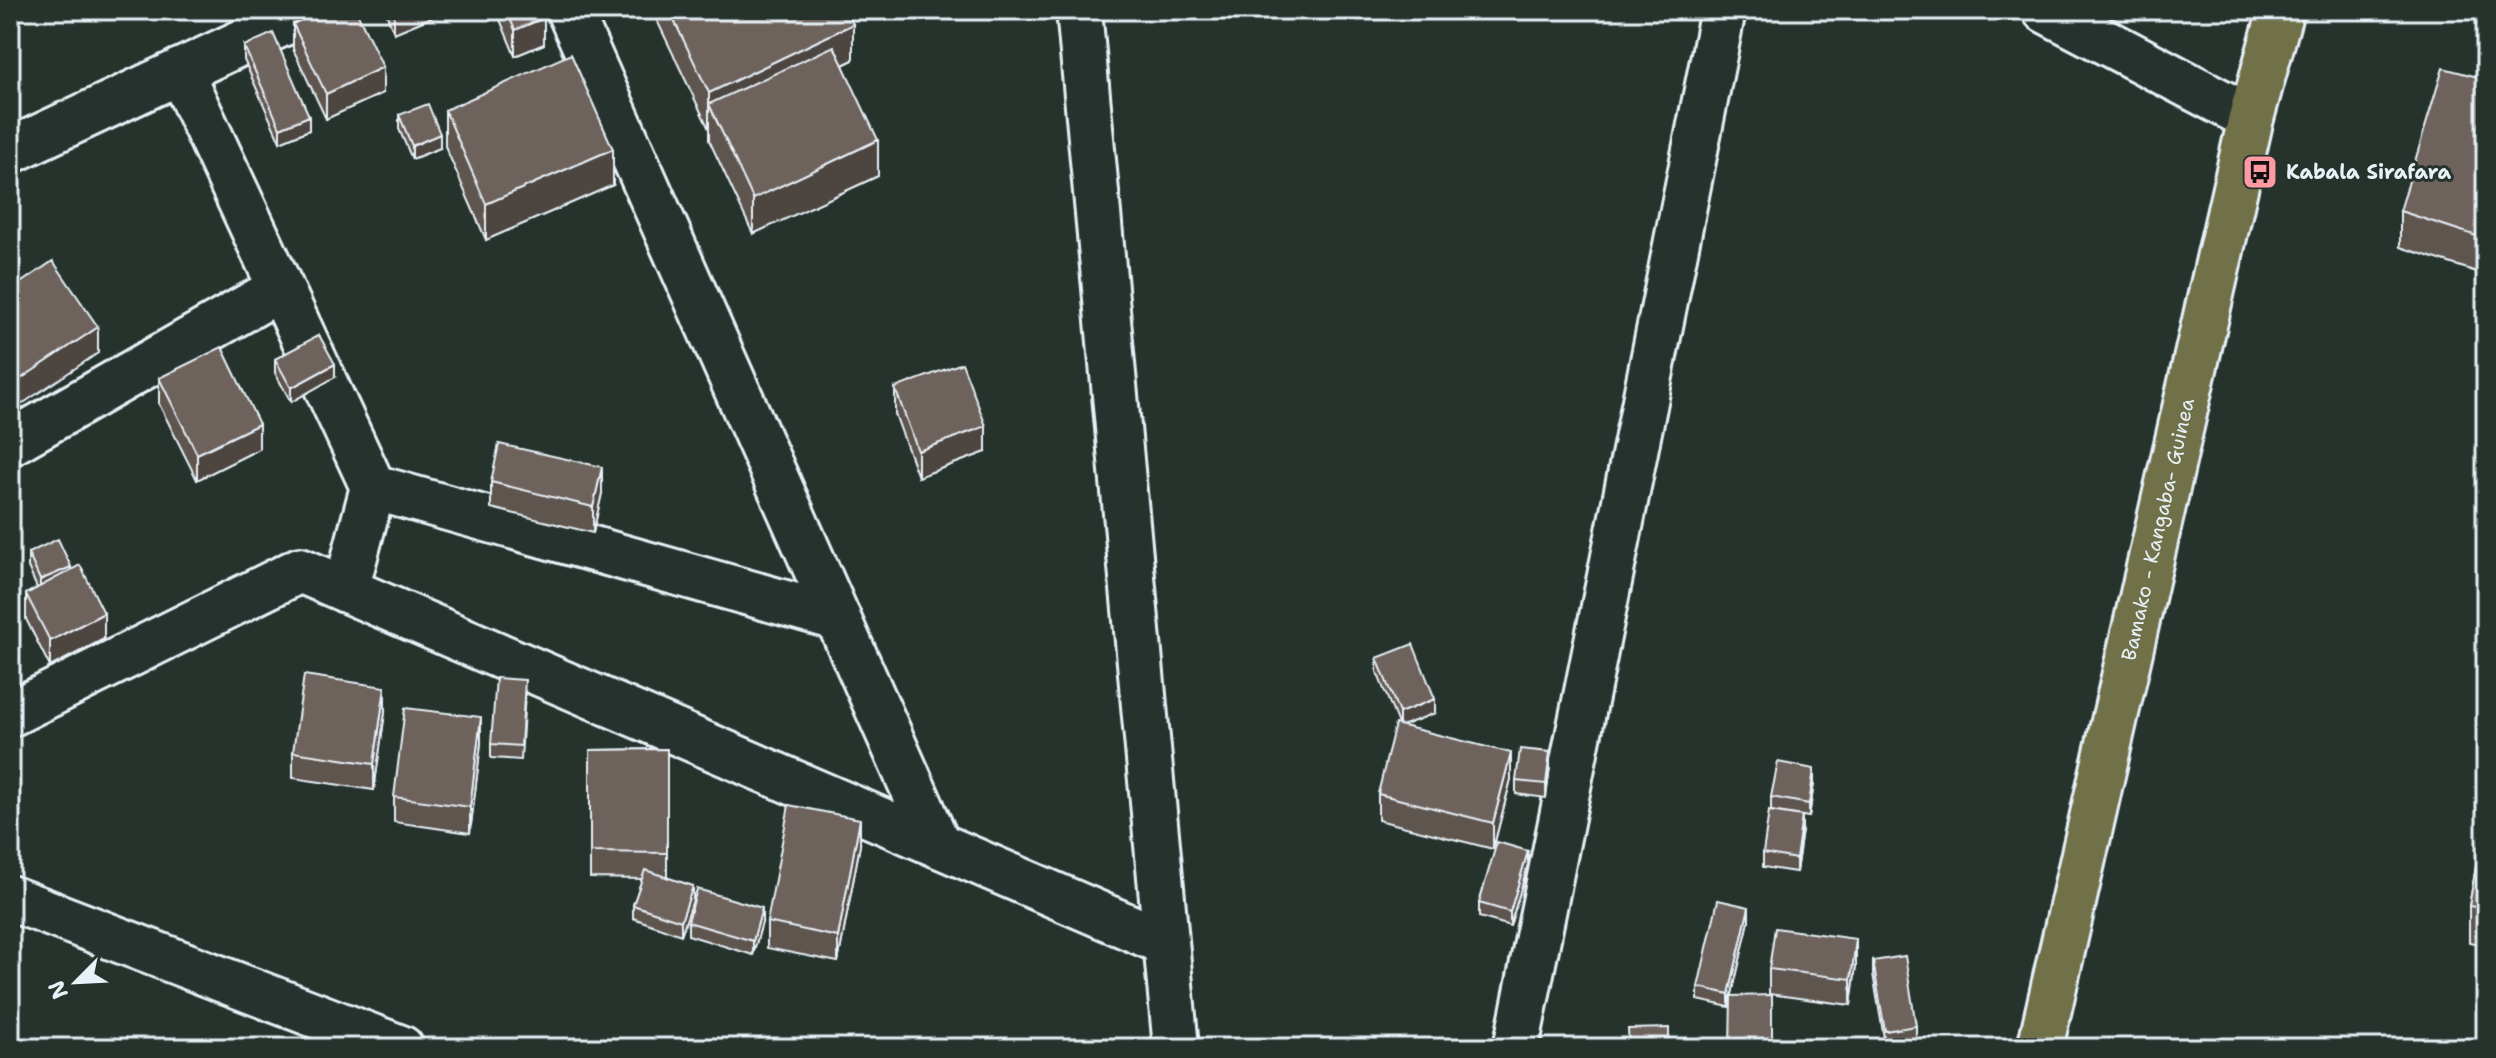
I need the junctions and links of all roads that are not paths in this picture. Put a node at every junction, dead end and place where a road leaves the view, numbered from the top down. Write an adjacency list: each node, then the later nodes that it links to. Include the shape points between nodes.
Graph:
1 (311, 10): 7 (street)
2 (569, 10): 14 (street)
3 (1079, 10): 18 (street)
4 (1723, 10): 21 (street)
5 (2045, 10): 8 (street)
6 (2281, 10): 8 (main road, Bamako - Kangaba- Guinea)
7 (180, 71): 9 (street); 10 (street)
8 (2251, 118): 22 (main road, Bamako - Kangaba- Guinea)
9 (10, 151)
10 (281, 288): 11 (street); 12 (street)
11 (10, 443)
12 (373, 487): 13 (street); 14 (street)
13 (346, 590): 15 (street, via 300,570); 16 (street)
14 (838, 618): 16 (street)
15 (10, 714)
16 (938, 845): 18 (street)
17 (10, 898): 19 (street)
18 (1166, 943): 20 (street)
19 (401, 1048)
20 (1176, 1048)
21 (1516, 1048)
22 (2040, 1048)

